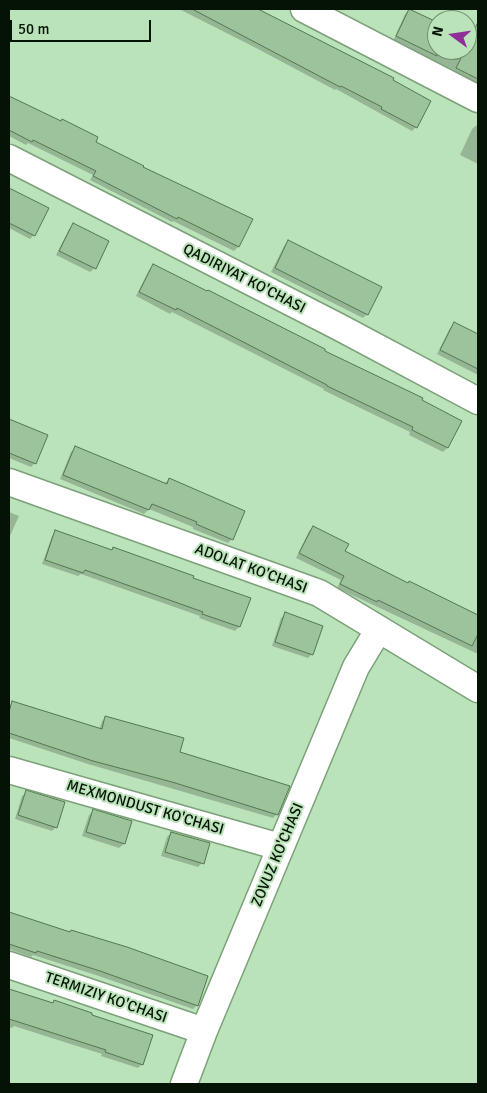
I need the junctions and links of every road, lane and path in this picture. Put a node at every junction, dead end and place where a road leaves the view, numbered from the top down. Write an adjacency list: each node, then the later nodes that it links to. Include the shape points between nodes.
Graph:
1 (304, 9): 2 (street)
2 (349, 21): 3 (street)
3 (478, 99)
4 (9, 158): 5 (street, QADIRIYAT KO'CHASI)
5 (478, 401)
6 (9, 482): 7 (street, ADOLAT KO'CHASI, via 319,593)
7 (379, 629): 8 (street, ADOLAT KO'CHASI); 10 (street, ZOVUZ KO'CHASI, via 356,667)
8 (478, 689)
9 (9, 770): 10 (street, MEXMONDUST KO'CHASI)
10 (280, 846): 12 (street, ZOVUZ KO'CHASI)
11 (9, 965): 12 (street, TERMIZIY KO'CHASI)
12 (204, 1031): 13 (street, ZOVUZ KO'CHASI)
13 (184, 1084)

